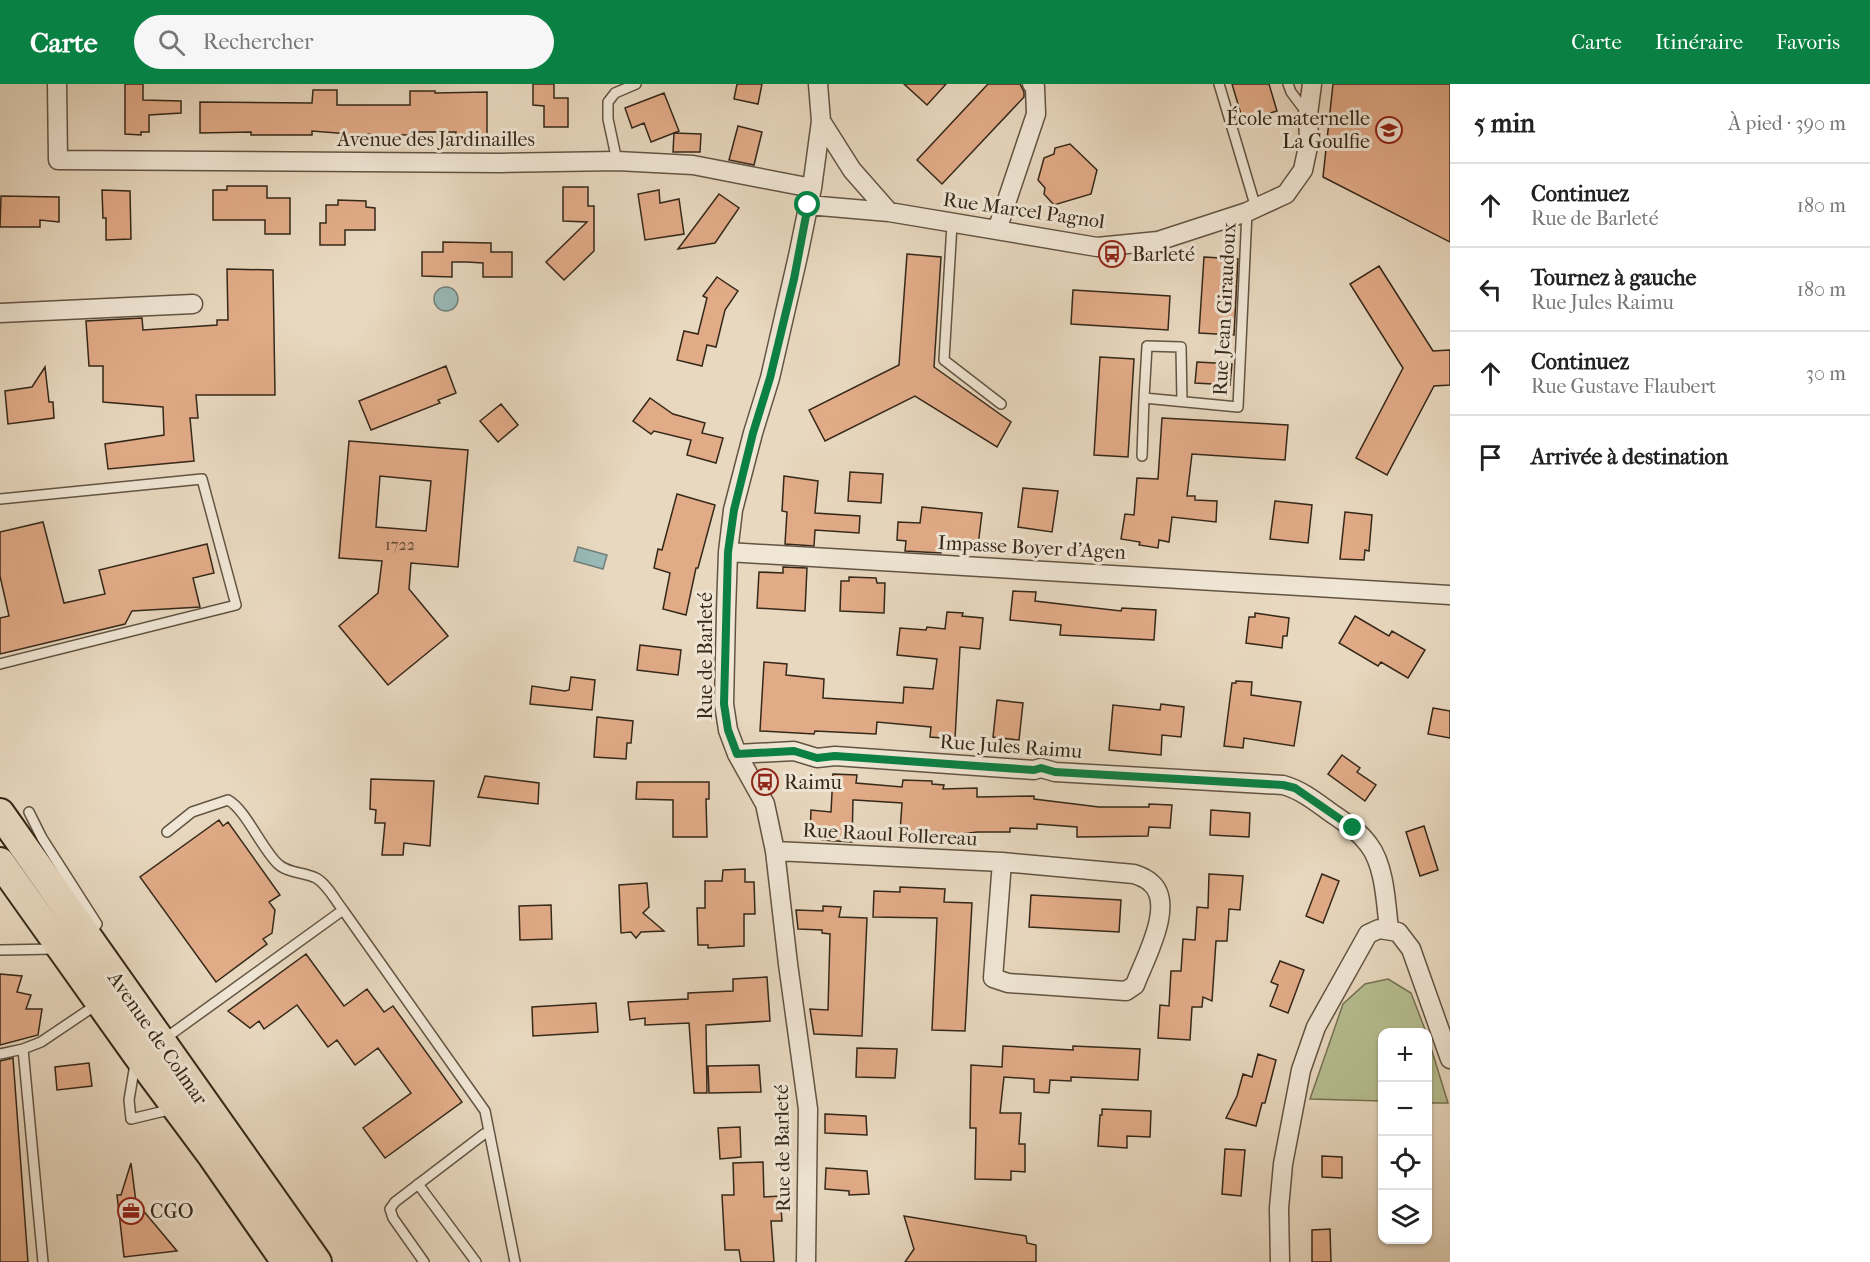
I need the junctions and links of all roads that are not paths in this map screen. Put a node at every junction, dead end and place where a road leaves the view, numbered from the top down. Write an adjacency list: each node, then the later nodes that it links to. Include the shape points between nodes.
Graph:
1 (57, 84): 10 (street, Avenue des Jardinailles, via 58,160)
2 (636, 84): 10 (lane, via 615,93 608,102)
3 (818, 84): 9 (street, Rue de Barleté)
4 (1032, 84): 15 (street, via 1036,114)
5 (1219, 84): 12 (lane, Rue Jean Giraudoux)
6 (1288, 84): 8 (lane)
7 (1312, 84): 8 (street, Rue Marcel Pagnol)
8 (1308, 114): 12 (street, Rue Marcel Pagnol, via 1309,142 1303,170 1286,194)
9 (821, 121): 11 (street, Rue de Barleté); 13 (street, via 852,170)
10 (617, 161): 11 (street, Avenue des Jardinailles, via 693,165)
11 (810, 196): 13 (street, Rue Marcel Pagnol); 23 (street, Rue de Barleté, via 794,279 734,510)
12 (1251, 210): 15 (street, Rue Marcel Pagnol, via 1158,241 1098,247); 19 (lane, Rue Jean Giraudoux, via 1238,407)
13 (889, 212): 14 (street, Rue Marcel Pagnol)
14 (952, 224): 15 (street, Rue Marcel Pagnol); 20 (lane, via 944,360)
15 (997, 230)
16 (193, 304): 17 (street)
17 (0, 313)
18 (1144, 398): 19 (lane); 19 (lane, via 1147,346 1181,347); 21 (lane)
19 (1182, 402)
20 (1000, 404)
21 (1142, 456)
22 (0, 500): 25 (lane, via 202,479 236,605)
23 (728, 552): 24 (street, Impasse Boyer d'Agen); 26 (street, Rue de Barleté, via 724,704)
24 (1450, 594)
25 (0, 664)
26 (737, 754): 30 (street, Rue de Barleté, via 765,804); 34 (street, Rue Jules Raimu, via 794,751 817,758 1041,768 1295,788 1353,828 1370,846 1384,886)
27 (29, 812): 35 (lane, via 97,924)
28 (0, 813): 35 (main road, Avenue de Colmar)
29 (167, 832): 33 (lane, via 192,812 228,800 236,804 279,866 321,881)
30 (775, 851): 32 (street, Rue Raoul Follereau); 51 (street, Rue de Barleté, via 808,1109)
31 (0, 862): 35 (main road, Avenue de Colmar)
32 (1002, 862): 32 (street, Rue Raoul Follereau, via 1134,874 1151,882 1161,899 1160,921 1135,985 1126,991 1008,983 993,978)
33 (343, 910): 39 (lane); 43 (lane, via 485,1111)
34 (1389, 930): 41 (street, via 1398,932 1411,950); 52 (street, via 1368,934 1316,1027 1301,1070 1283,1164)
35 (75, 943): 36 (lane); 37 (main road, Avenue de Colmar); 39 (main road, Avenue de Colmar)
36 (0, 951)
37 (101, 1002): 38 (lane); 39 (main road, Avenue de Colmar)
38 (24, 1049): 40 (lane); 46 (lane)
39 (149, 1049): 42 (main road, Avenue de Colmar); 42 (lane, via 134,1067 129,1100 131,1119); 47 (main road, Avenue de Colmar)
40 (0, 1054)
41 (1450, 1059)
42 (177, 1108): 45 (main road, Avenue de Colmar)
43 (489, 1133): 44 (lane); 50 (lane)
44 (418, 1184): 48 (lane, via 390,1209); 49 (lane)
45 (283, 1261)
46 (42, 1262)
47 (317, 1262)
48 (424, 1262)
49 (476, 1262)
50 (515, 1262)
51 (806, 1262)
52 (1280, 1262)

